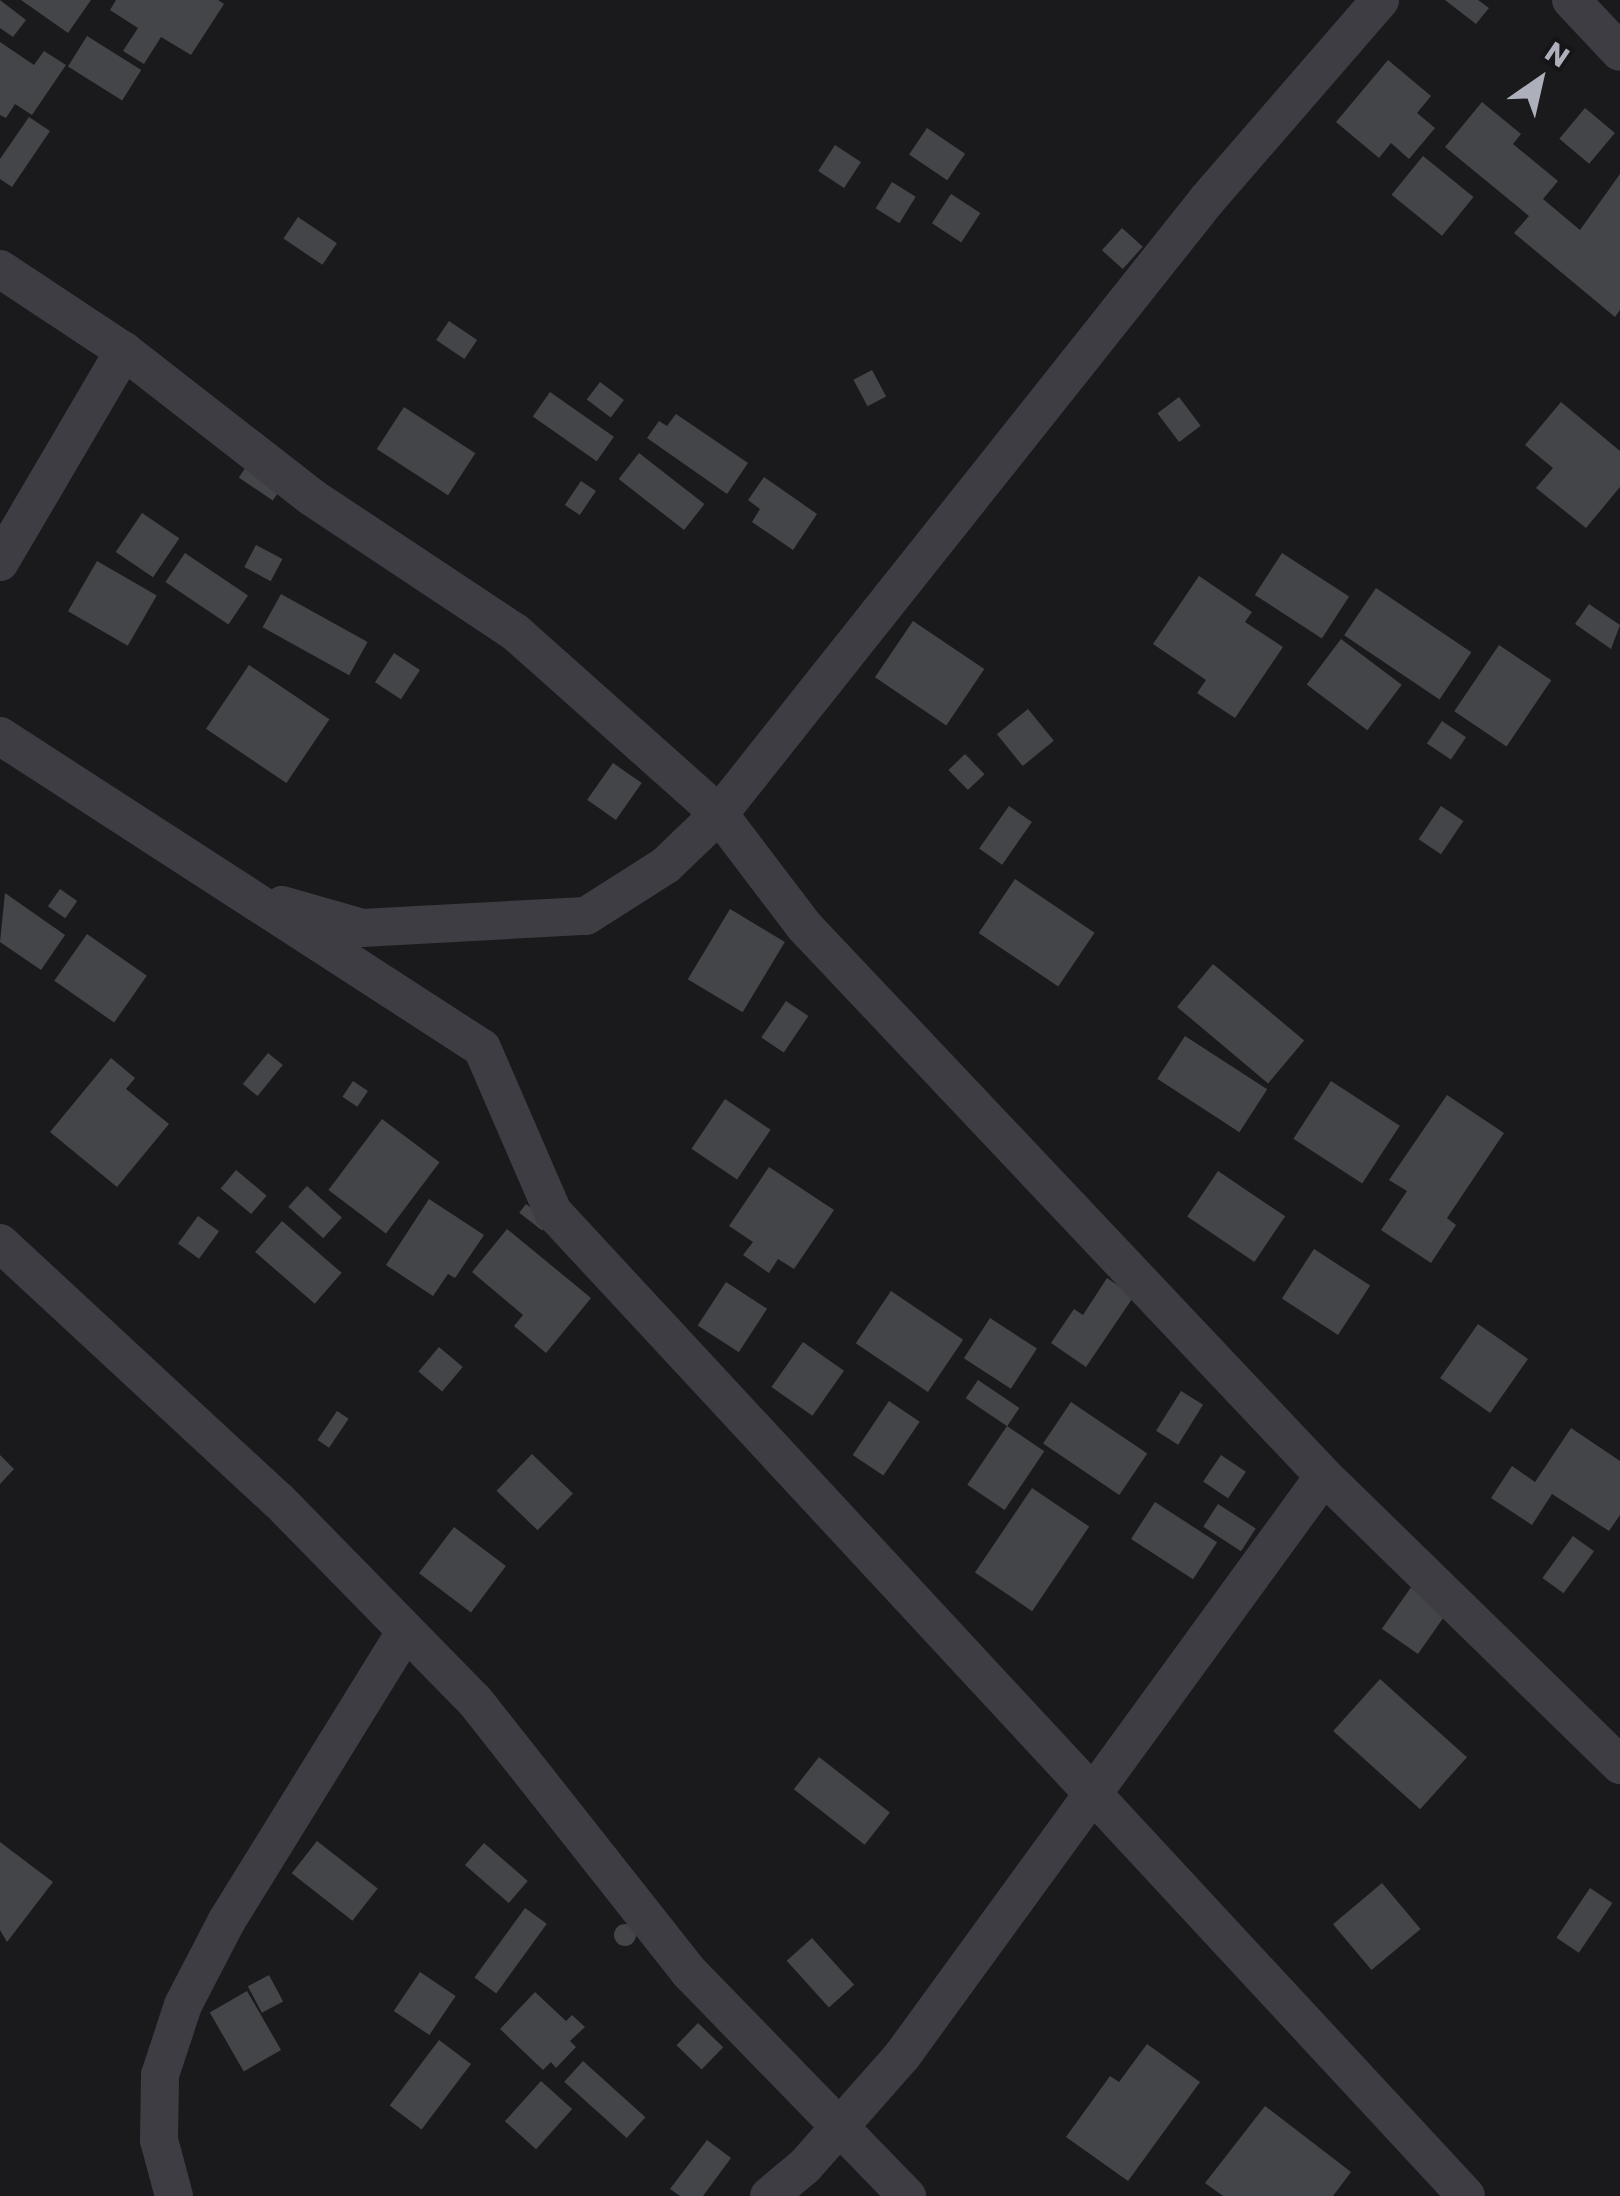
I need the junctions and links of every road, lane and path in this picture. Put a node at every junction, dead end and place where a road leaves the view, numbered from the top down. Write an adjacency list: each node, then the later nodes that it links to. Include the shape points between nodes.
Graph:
1 (1380, 0): 8 (street, via 1206,201)
2 (1570, 0): 3 (street)
3 (1620, 52)
4 (0, 269): 5 (street)
5 (124, 351): 6 (street); 8 (street, via 313,498 515,632)
6 (0, 562)
7 (0, 736): 9 (street)
8 (719, 814): 9 (street, via 666,865 586,916 362,928); 11 (street, via 804,926)
9 (255, 898): 14 (street, via 482,1048 552,1212)
10 (0, 1243): 12 (street, via 278,1500)
11 (1324, 1476): 13 (street); 14 (street)
12 (405, 1632): 15 (street, via 475,1701 688,1972); 16 (street, via 226,1922 183,2006 160,2076 159,2140)
13 (1620, 1765)
14 (1094, 1792): 15 (street, via 902,2056); 19 (street)
15 (836, 2126): 17 (street, via 805,2166); 18 (street)
16 (174, 2196)
17 (768, 2196)
18 (907, 2196)
19 (1466, 2196)

